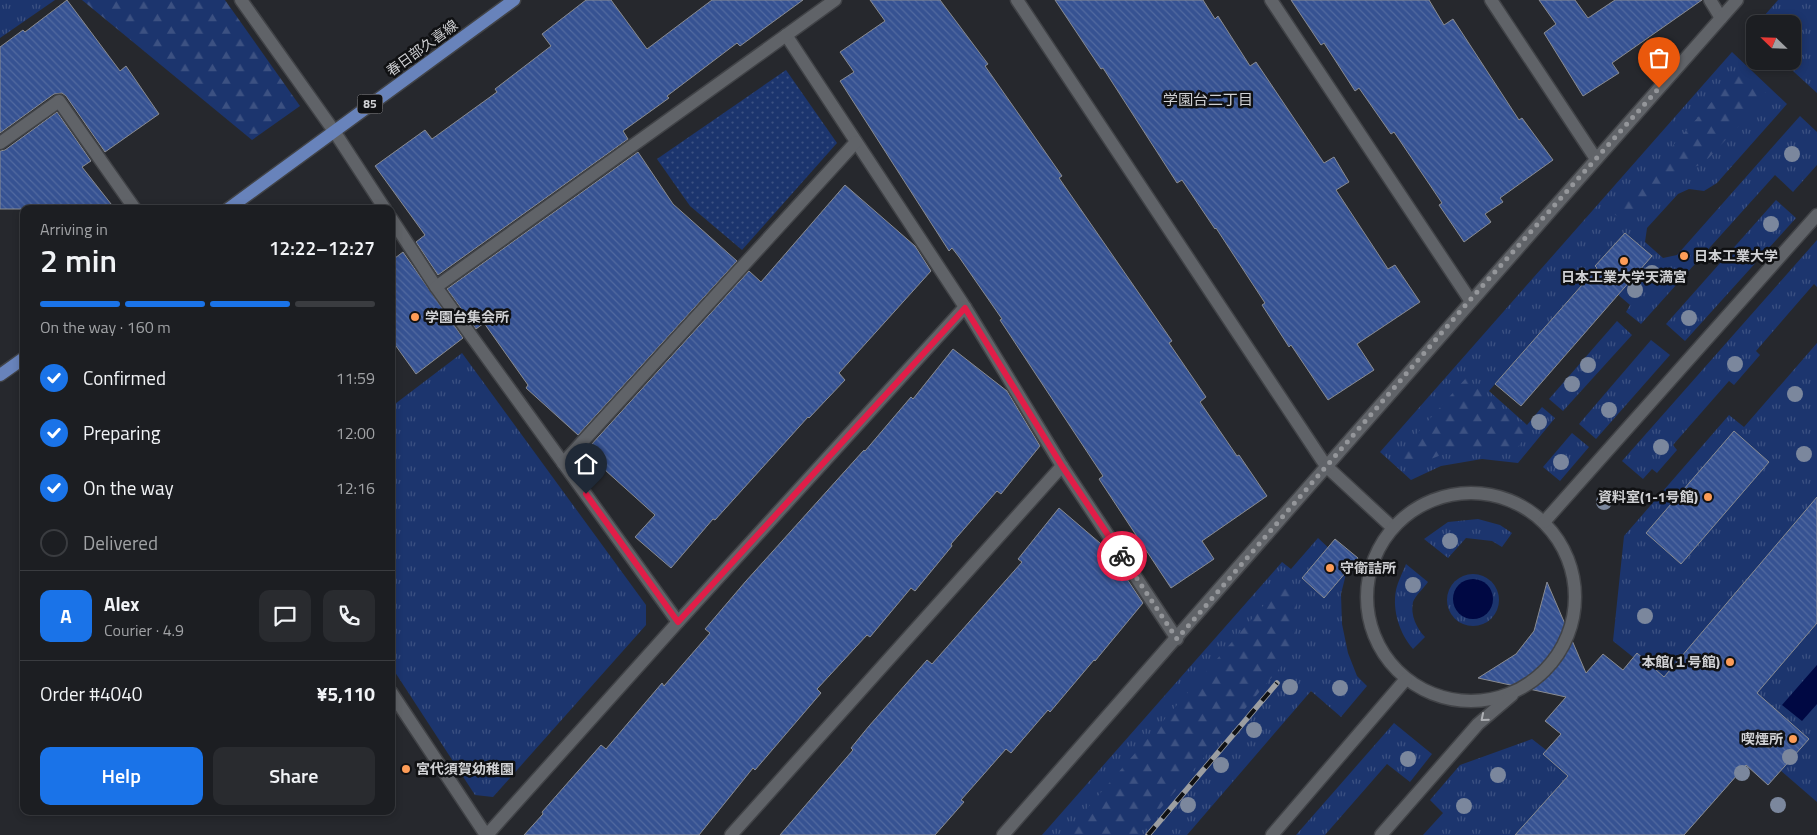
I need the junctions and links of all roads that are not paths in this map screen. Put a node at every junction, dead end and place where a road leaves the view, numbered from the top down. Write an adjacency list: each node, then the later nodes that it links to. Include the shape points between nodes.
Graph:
1 (241, 0): 11 (street)
2 (514, 0): 11 (main road, 春日部久喜線 / 85)
3 (835, 0): 10 (street)
4 (1017, 0): 27 (street)
5 (1271, 0): 21 (street)
6 (1491, 0): 14 (street)
7 (1710, 0): 9 (street)
8 (1737, 0): 9 (street)
9 (1722, 18): 14 (street)
10 (786, 35): 12 (street); 20 (street)
11 (334, 131): 16 (main road, 春日部久喜線 / 85); 17 (street)
12 (856, 142): 22 (street); 25 (street)
13 (0, 143): 15 (street, via 59,101)
14 (1596, 159): 21 (street)
15 (132, 205)
16 (233, 205)
17 (382, 205)
18 (1817, 216): 28 (street)
19 (395, 224): 20 (street)
20 (436, 287): 25 (street)
21 (1470, 300): 27 (street)
22 (965, 308): 26 (street); 30 (street)
23 (20, 361): 24 (main road)
24 (0, 375)
25 (563, 463): 30 (street)
26 (1062, 466): 31 (street); 36 (street)
27 (1326, 466): 29 (street); 31 (street)
28 (1544, 522): 29 (street, via 1517,503 1484,493 1451,494 1420,506); 33 (street, via 1565,550 1575,584 1573,620 1560,652 1537,678)
29 (1393, 528): 32 (street, via 1375,557 1367,590 1370,623 1384,654)
30 (678, 622): 35 (street)
31 (1177, 639): 37 (street)
32 (1406, 679): 33 (street, via 1437,696 1472,702 1506,696); 38 (street)
33 (1522, 687): 39 (street, one-way to 39, via 1478,724)
34 (395, 698): 35 (street)
35 (486, 835)
36 (731, 835)
37 (1003, 835)
38 (1272, 835)
39 (1381, 835)

